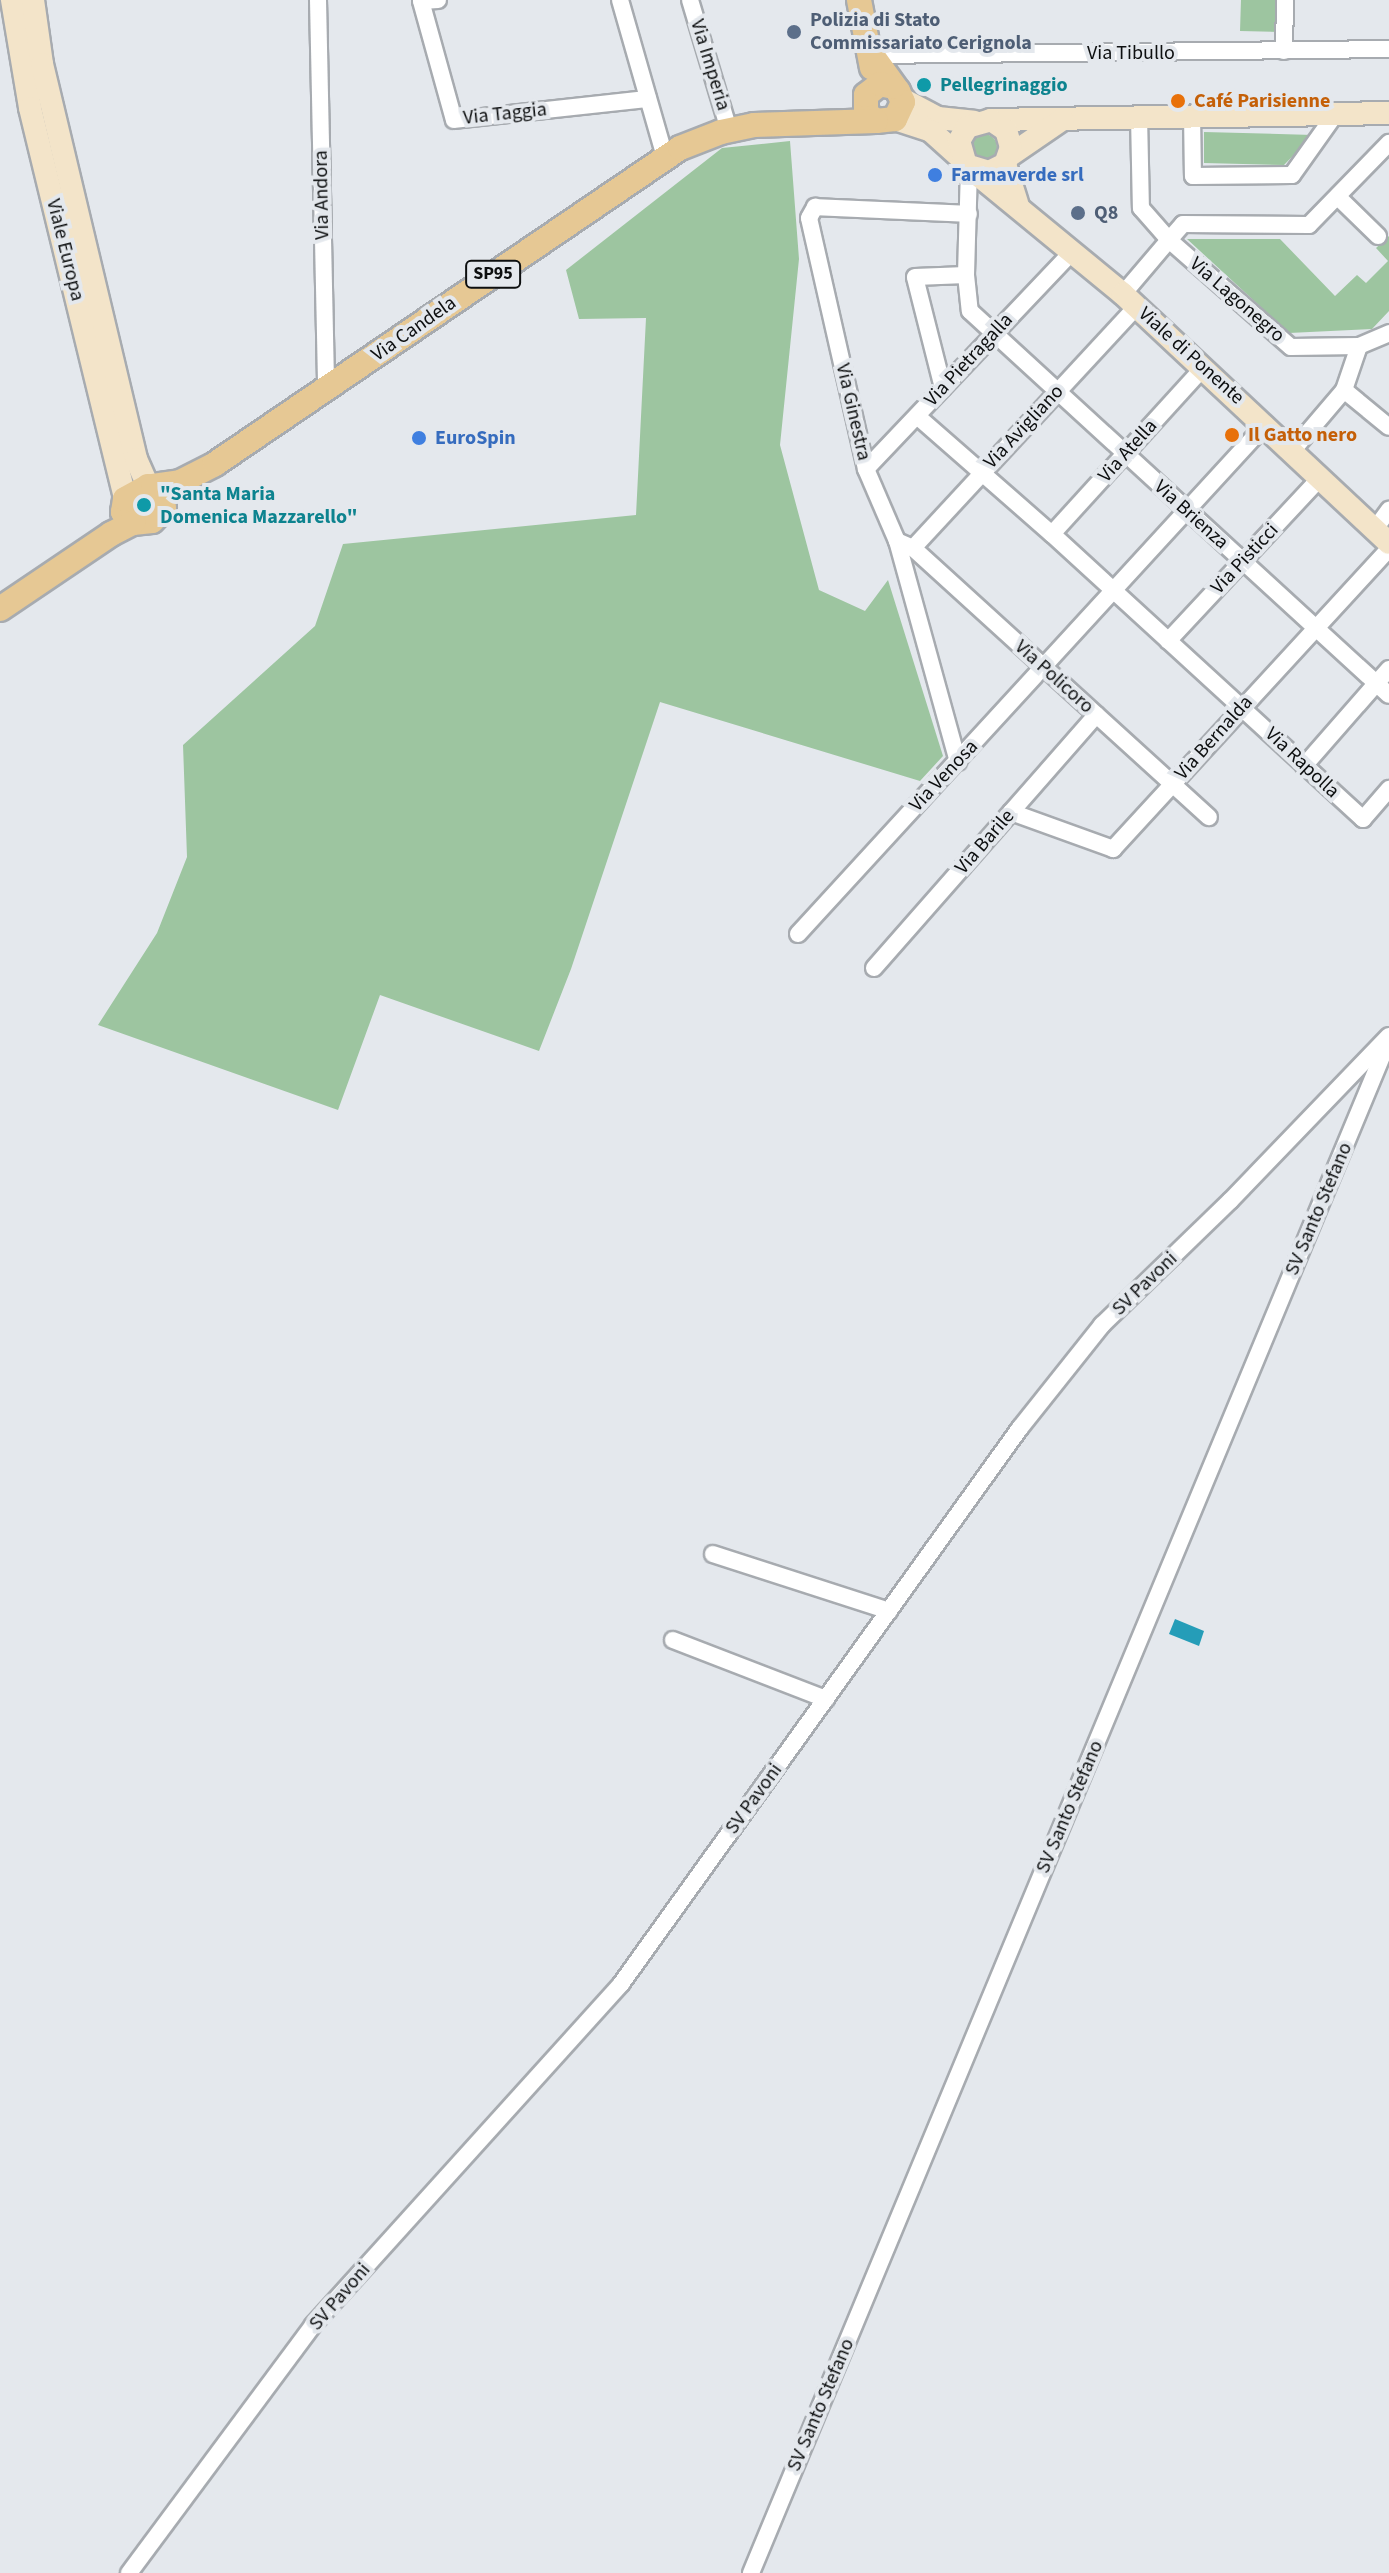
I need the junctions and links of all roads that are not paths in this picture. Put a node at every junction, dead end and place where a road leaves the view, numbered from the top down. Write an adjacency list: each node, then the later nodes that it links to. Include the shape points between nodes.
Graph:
1 (12, 0): 53 (street, Viale Europa, via 30,108)
2 (33, 0): 50 (street, Viale Europa, via 42,64 136,459)
3 (318, 0): 39 (street, Via Andora)
4 (438, 0): 12 (street, Via Taggia, via 421,1 454,120)
5 (620, 0): 12 (street)
6 (690, 0): 20 (street, Via Imperia)
7 (859, 0): 11 (main road)
8 (1285, 0): 10 (street)
9 (1389, 49): 10 (street, Via Tibullo)
10 (1284, 51): 11 (street, Via Tibullo)
11 (872, 55): 13 (main road)
12 (648, 99): 22 (street)
13 (883, 103): 19 (street, via 938,118); 20 (main road, Via Candela / SP95, via 827,122); 24 (street, Viale di Ponente, via 931,131)
14 (1336, 113): 15 (street); 16 (street); 16 (street, via 1292,175 1193,176)
15 (1389, 113)
16 (1192, 115): 17 (street)
17 (1139, 116): 18 (street); 30 (street, Via Lagonegro, via 1141,208)
18 (1064, 118): 19 (street); 23 (street)
19 (983, 121): 23 (street, via 1000,124 1010,138); 24 (street, via 959,141)
20 (729, 130): 22 (main road, Via Candela / SP95)
21 (1389, 143): 26 (street)
22 (665, 157): 39 (main road, Via Candela / SP95)
23 (1007, 160): 24 (street, via 989,172); 28 (street)
24 (967, 165): 25 (street, Viale di Ponente); 27 (street, Via Brienza)
25 (1001, 194): 27 (street); 28 (street, Viale di Ponente)
26 (1338, 197): 29 (street); 30 (street, via 1309,225 1183,224)
27 (969, 208): 32 (street, Via Brienza); 47 (street, Via Ginestra, via 815,207 809,218)
28 (1020, 211): 31 (street, Viale di Ponente)
29 (1378, 236)
30 (1169, 240): 33 (street, Via Avigliano); 36 (street, Via Lagonegro, via 1291,347)
31 (1073, 251): 33 (street, Viale di Ponente); 35 (street, Via Pietragalla)
32 (966, 275): 35 (street, Via Brienza, via 970,311); 38 (street, via 915,277)
33 (1130, 300): 37 (street, Viale di Ponente); 41 (street, Via Avigliano)
34 (1389, 333): 36 (street)
35 (993, 335): 38 (street, Via Pietragalla); 41 (street, Via Brienza)
36 (1359, 346): 40 (street)
37 (1204, 367): 43 (street, Viale di Ponente); 46 (street, Via Atella)
38 (943, 388): 42 (street, Via Pietragalla)
39 (326, 389): 50 (main road, Via Candela / SP95, via 215,464)
40 (1344, 390): 44 (street); 45 (street)
41 (1057, 392): 46 (street, Via Brienza); 48 (street, Via Avigliano)
42 (917, 416): 47 (street, Via Pietragalla); 48 (street)
43 (1266, 424): 45 (street, Viale di Ponente); 52 (street)
44 (1389, 427)
45 (1293, 450): 49 (street, Viale di Ponente)
46 (1125, 454): 52 (street, Via Brienza); 54 (street, Via Atella)
47 (866, 469): 56 (street, Via Ginestra)
48 (981, 474): 54 (street); 56 (street, Via Avigliano)
49 (1321, 477): 55 (street, Viale di Ponente); 58 (street, Via Pisticci)
50 (162, 489): 53 (main road, Via Candela / SP95); 53 (main road, Via Candela / SP95, via 156,519)
51 (1389, 510): 55 (street)
52 (1187, 511): 58 (street, Via Brienza); 59 (street, Via Venosa)
53 (123, 517): 60 (main road, Via Candela / SP95)
54 (1052, 534): 59 (street, Via Rapolla)
55 (1382, 536)
56 (905, 545): 63 (street, Via Policoro); 68 (street, Via Ginestra)
57 (1389, 549): 61 (street, Via Bernalda)
58 (1244, 563): 61 (street, Via Brienza); 62 (street, Via Pisticci)
59 (1113, 591): 62 (street, Via Rapolla); 63 (street, Via Venosa)
60 (0, 609)
61 (1314, 627): 65 (street, Via Brienza); 66 (street, Via Bernalda)
62 (1168, 641): 66 (street, Via Rapolla)
63 (1044, 667): 67 (street, Via Policoro); 68 (street, Via Venosa)
64 (1389, 669): 65 (street)
65 (1383, 690): 69 (street)
66 (1242, 707): 69 (street, Via Rapolla); 70 (street, Via Bernalda)
67 (1096, 715): 70 (street, Via Policoro); 72 (street, Via Barile)
68 (958, 762): 74 (street, Via Venosa)
69 (1304, 766): 71 (street, Via Rapolla, via 1363,819)
70 (1172, 784): 72 (street, Via Bernalda, via 1113,849); 73 (street, Via Policoro)
71 (1389, 789)
72 (1011, 812): 75 (street, Via Barile)
73 (1209, 817)
74 (798, 934)
75 (874, 968)
76 (1389, 1038): 78 (street, SV Pavoni, via 1102,1325 1020,1428); 82 (street, SV Santo Stefano)
77 (713, 1554): 78 (street)
78 (889, 1611): 80 (street, SV Pavoni)
79 (673, 1640): 80 (street)
80 (826, 1699): 81 (street, SV Pavoni, via 621,1984 313,2325)
81 (129, 2573)
82 (751, 2573)

